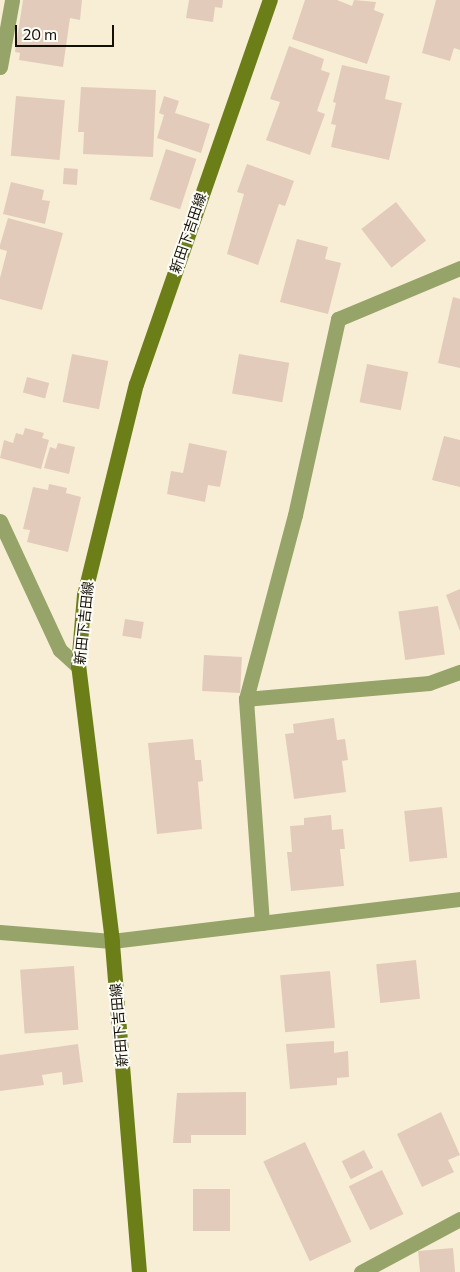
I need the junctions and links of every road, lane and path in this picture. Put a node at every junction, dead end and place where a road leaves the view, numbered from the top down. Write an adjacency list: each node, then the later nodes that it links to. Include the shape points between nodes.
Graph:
1 (12, 0): 3 (street)
2 (270, 0): 6 (main road, 新田下吉田線, via 136,384 84,595)
3 (0, 67)
4 (460, 268): 8 (street, via 338,319 295,515)
5 (0, 521): 6 (street, via 60,650)
6 (78, 666): 12 (main road, 新田下吉田線)
7 (460, 672): 8 (street, via 428,682)
8 (246, 700): 10 (street)
9 (460, 899): 10 (street)
10 (262, 923): 12 (street)
11 (0, 932): 12 (street)
12 (112, 940): 14 (main road, 新田下吉田線)
13 (460, 1219): 15 (street)
14 (139, 1272)
15 (361, 1272)

